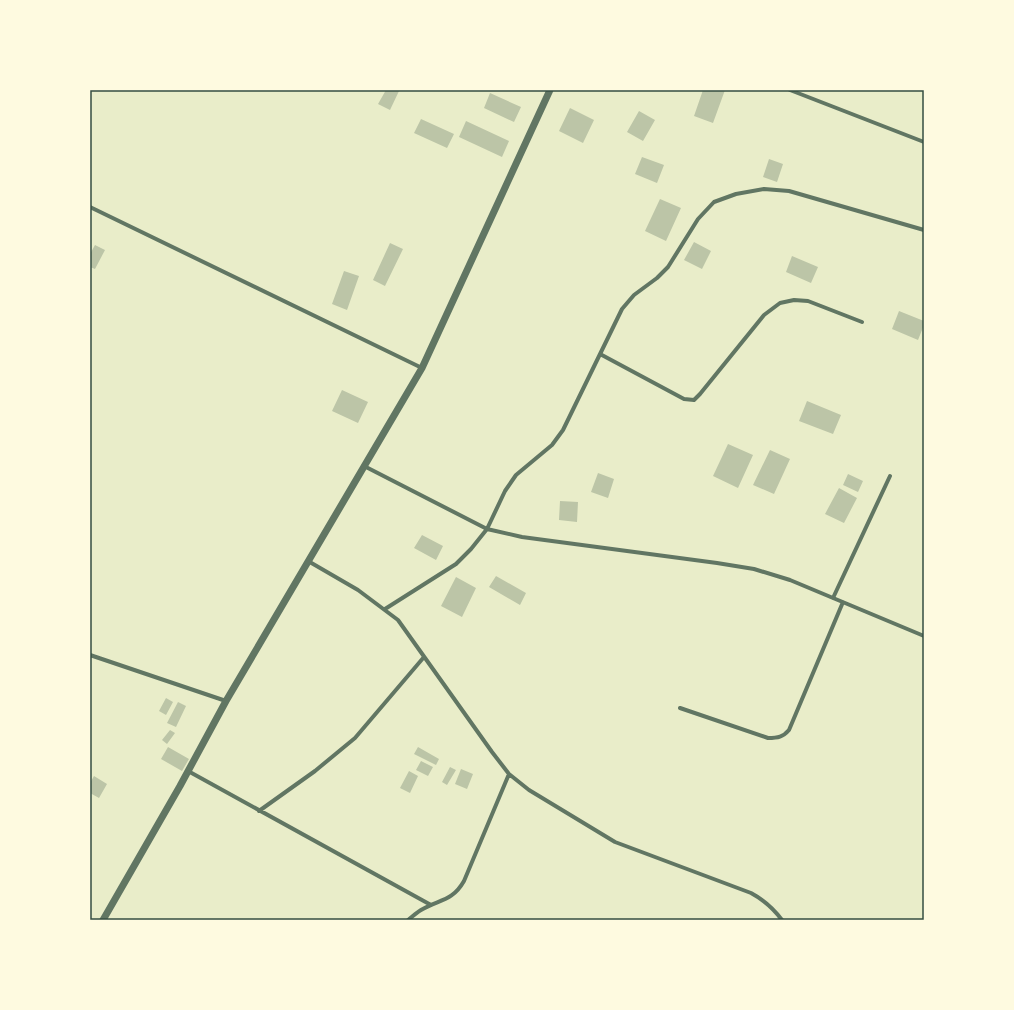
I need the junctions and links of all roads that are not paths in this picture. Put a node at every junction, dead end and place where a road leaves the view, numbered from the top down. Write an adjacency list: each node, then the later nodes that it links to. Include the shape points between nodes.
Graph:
1 (550, 90): 8 (street)
2 (790, 90): 3 (street)
3 (924, 142)
4 (90, 206): 8 (street)
5 (924, 230): 7 (street, via 789,191 764,189 736,194 714,202 698,219 668,267 634,295 622,309)
6 (862, 322): 7 (street, via 808,301 780,303 764,315 694,400 684,399)
7 (600, 354): 11 (street, via 563,430 552,445 516,475 505,491)
8 (422, 368): 9 (street)
9 (364, 466): 11 (street); 12 (street)
10 (890, 476): 13 (street)
11 (487, 530): 13 (street, via 754,569 790,580); 15 (street, via 456,564)
12 (308, 562): 15 (street, via 358,590); 19 (street)
13 (833, 598): 14 (street)
14 (843, 602): 16 (street); 20 (street, via 789,730 784,735 768,738)
15 (385, 609): 18 (street, via 398,620)
16 (924, 636)
17 (90, 655): 19 (street)
18 (424, 657): 22 (street); 23 (street, via 355,738 314,771)
19 (226, 701): 21 (street)
20 (680, 708)
21 (188, 771): 23 (street); 25 (street)
22 (509, 774): 24 (street, via 459,890 449,898); 27 (street, via 529,790 615,842 751,892 775,910)
23 (258, 810): 24 (street)
24 (431, 905): 26 (street)
25 (103, 920)
26 (408, 920)
27 (782, 920)

